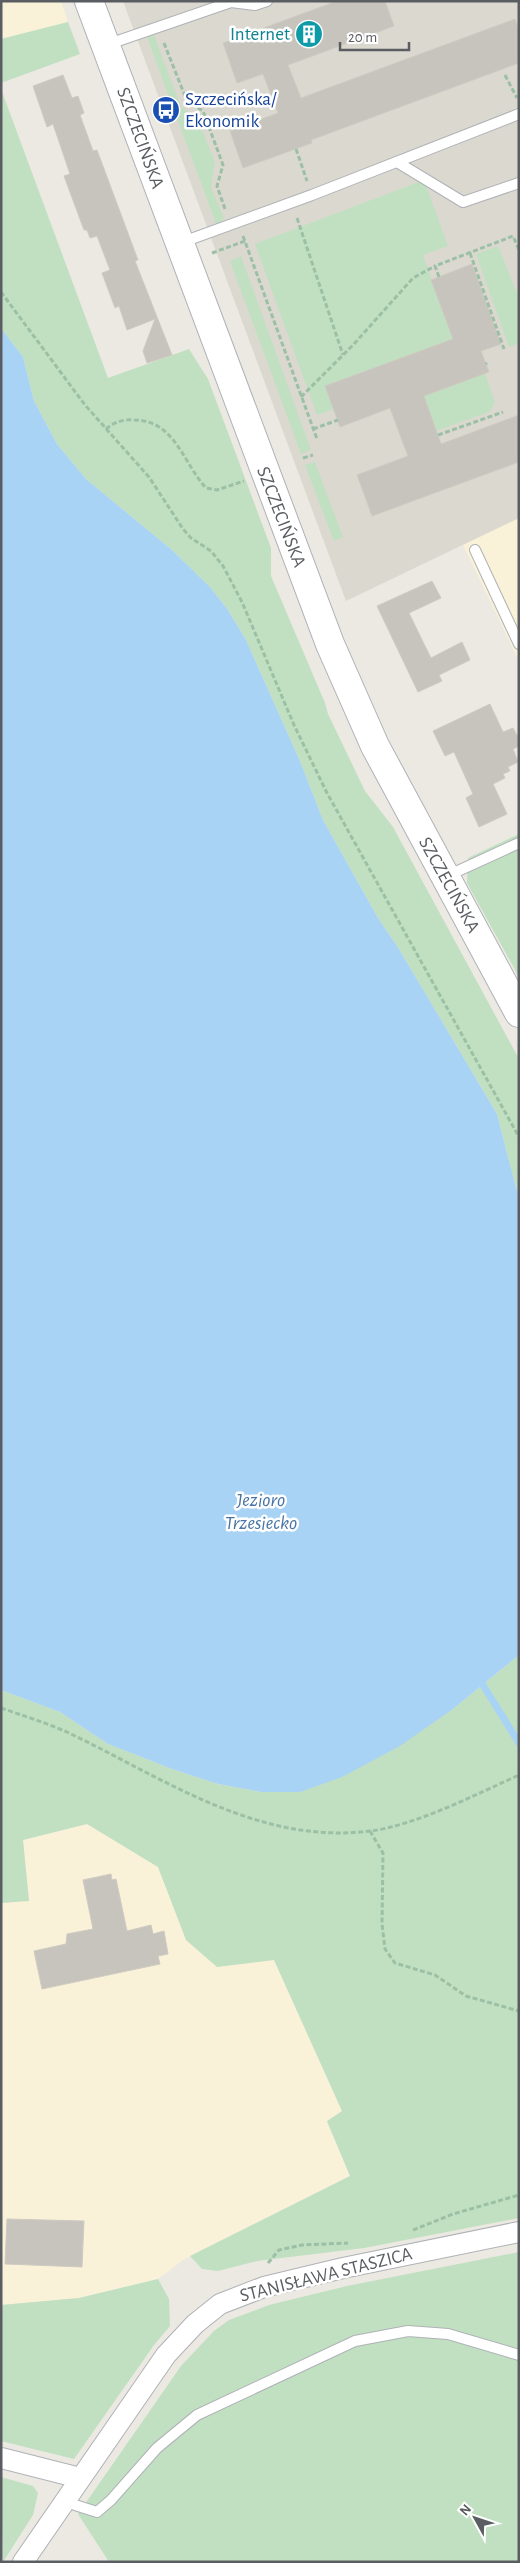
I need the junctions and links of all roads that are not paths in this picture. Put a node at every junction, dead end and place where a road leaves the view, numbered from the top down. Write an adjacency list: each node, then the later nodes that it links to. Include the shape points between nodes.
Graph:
1 (89, 1): 3 (street, SZCZECIŃSKA)
2 (267, 1): 3 (lane, via 255,5 232,2)
3 (105, 45): 7 (street, SZCZECIŃSKA)
4 (519, 114): 5 (lane)
5 (397, 162): 6 (lane, via 463,202); 7 (lane)
6 (519, 183)
7 (179, 243): 11 (street, SZCZECIŃSKA, via 330,644 375,746)
8 (475, 550): 9 (lane)
9 (519, 644)
10 (519, 842): 11 (lane)
11 (444, 878): 12 (street, SZCZECIŃSKA)
12 (519, 1013)
13 (519, 2232): 16 (street, STANISŁAWA STASZICA, via 264,2287 220,2304 202,2317 166,2355)
14 (519, 2355): 17 (lane, via 448,2334 408,2331 355,2341 197,2415 156,2448 98,2512 75,2506)
15 (1, 2458): 16 (street)
16 (80, 2478): 17 (street, STANISŁAWA STASZICA)
17 (65, 2499): 18 (street, STANISŁAWA STASZICA)
18 (23, 2562)

